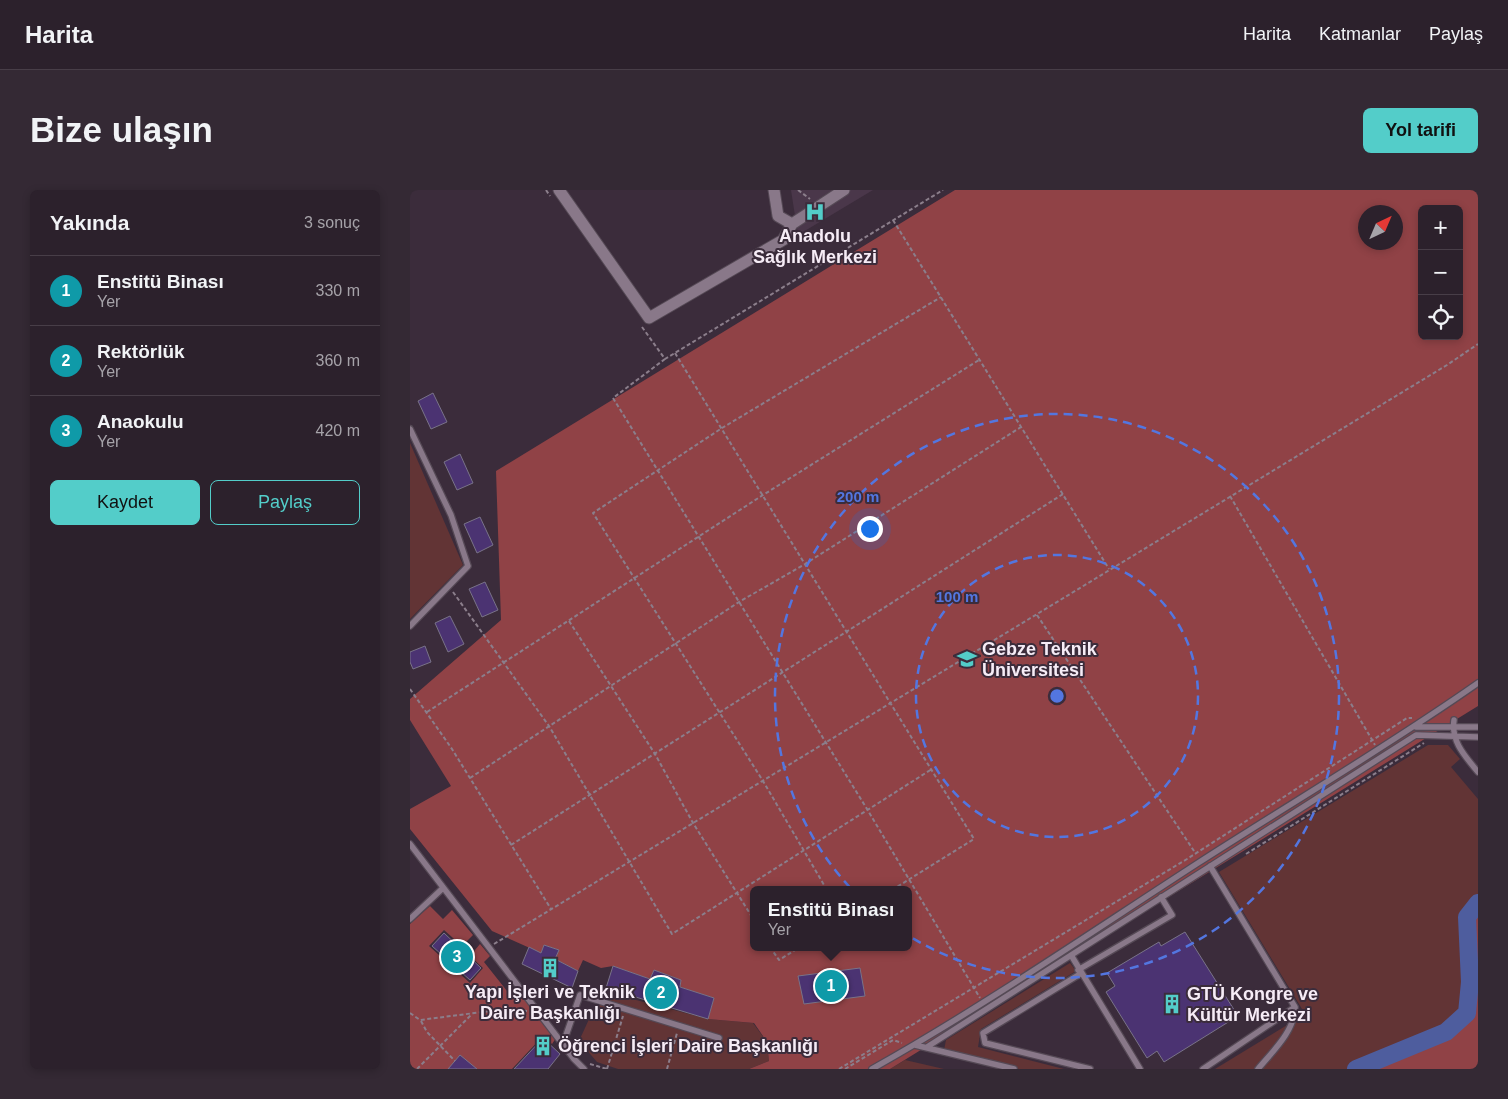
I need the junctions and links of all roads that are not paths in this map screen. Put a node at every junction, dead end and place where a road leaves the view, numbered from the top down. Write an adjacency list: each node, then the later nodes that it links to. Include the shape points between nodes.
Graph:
1 (559, 190): 4 (street, via 649,318 782,240)
2 (774, 190): 4 (street, via 778,216)
3 (844, 190): 4 (street)
4 (792, 224)
5 (410, 429): 6 (lane, via 451,514 468,566)
6 (410, 626)
7 (1478, 683): 9 (lane)
8 (1454, 720): 10 (lane)
9 (1416, 727): 10 (lane); 25 (lane, via 1200,861)
10 (1453, 727): 11 (lane); 12 (lane)
11 (1478, 727)
12 (1453, 736): 13 (lane); 14 (lane); 16 (lane, via 1416,735)
13 (1478, 737)
14 (1478, 772)
15 (410, 844): 17 (lane)
16 (1210, 866): 18 (lane); 22 (lane)
17 (443, 888): 19 (lane); 24 (lane)
18 (1161, 898): 20 (lane); 21 (lane, via 1172,915)
19 (410, 919)
20 (1071, 955): 21 (lane); 26 (lane)
21 (1079, 972): 30 (lane, via 983,1033 985,1044); 31 (lane)
22 (1295, 1007): 32 (lane); 33 (lane, via 1295,1015 1283,1039)
23 (718, 1038): 24 (lane, via 580,995)
24 (563, 1044): 27 (lane)
25 (915, 1045): 26 (lane); 28 (lane)
26 (927, 1047): 29 (lane)
27 (584, 1069)
28 (872, 1069)
29 (1014, 1069)
30 (1090, 1069)
31 (1140, 1069)
32 (1203, 1069)
33 (1258, 1069)

